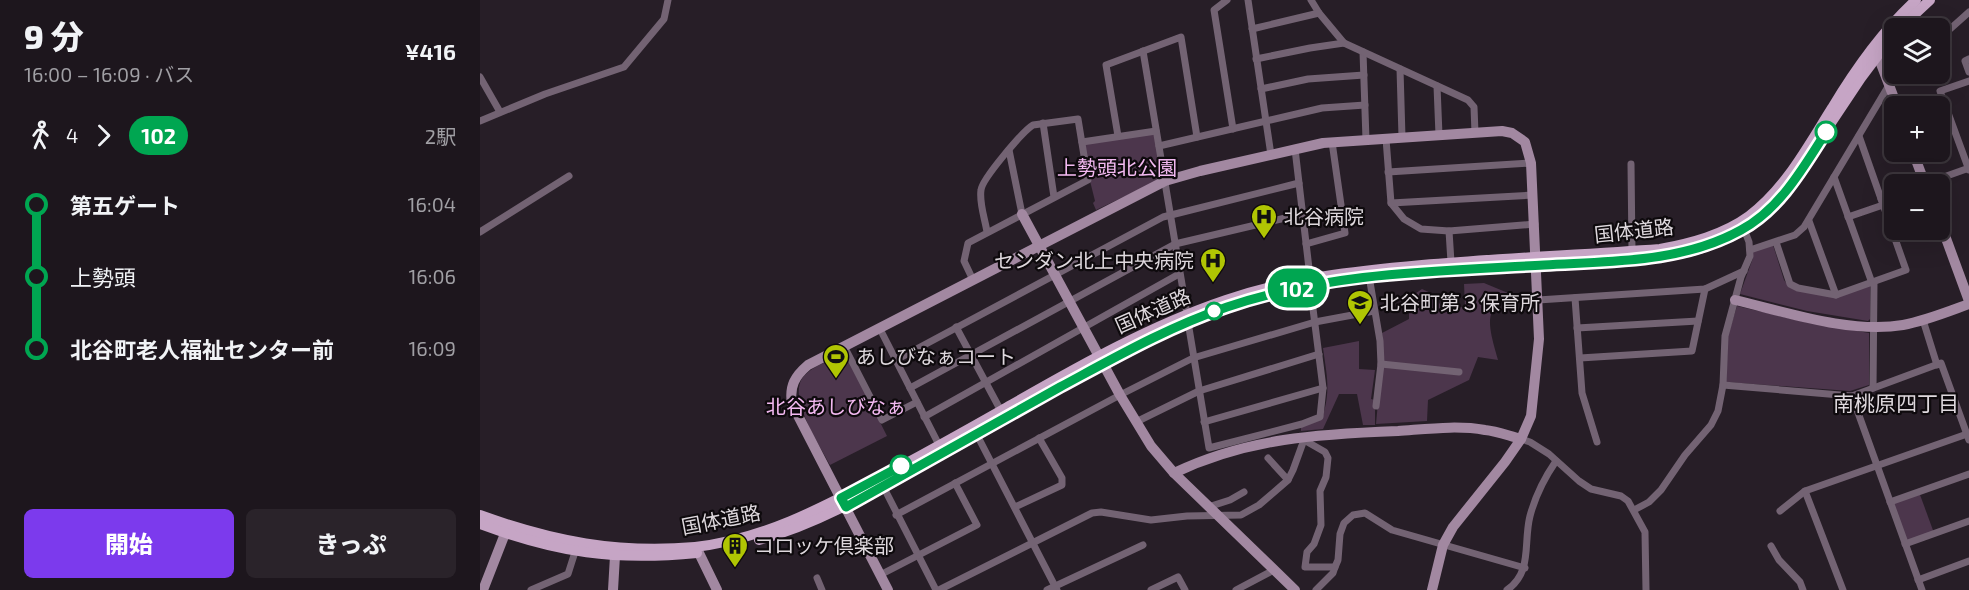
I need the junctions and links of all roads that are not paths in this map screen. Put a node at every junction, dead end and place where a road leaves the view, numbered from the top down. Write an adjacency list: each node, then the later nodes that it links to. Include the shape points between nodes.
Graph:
1 (668, 0): 29 (street, via 664,19 624,67)
2 (1227, 0): 33 (street, via 1214,10)
3 (1248, 0): 10 (street)
4 (1311, 0): 8 (street)
5 (1916, 0): 14 (main road, 国体道路)
6 (1930, 0): 9 (main road)
7 (1969, 12): 11 (street)
8 (1319, 13): 10 (street); 13 (street)
9 (1911, 18)
10 (1252, 28): 17 (street)
11 (1950, 29)
12 (1884, 42): 14 (main road, 国体道路)
13 (1344, 43): 16 (street); 17 (street)
14 (1876, 49): 24 (street); 68 (main road, 国体道路, via 1785,192); 78 (main road, 国体道路, via 1846,85 1780,187 1749,216 1699,240)
15 (1143, 51): 34 (street); 37 (street, via 1106,64); 39 (street, via 1181,37)
16 (1363, 52): 19 (street); 21 (street)
17 (1256, 59): 26 (street)
18 (1969, 59): 20 (street, via 1965,61)
19 (1400, 69): 25 (street); 40 (street)
20 (1969, 72)
21 (1364, 75): 26 (street, via 1308,79); 28 (street)
22 (480, 77): 29 (street)
23 (1969, 81): 51 (street, via 1940,91)
24 (1889, 85): 27 (street); 38 (street)
25 (1437, 86): 35 (street, via 1472,104); 36 (street)
26 (1261, 89): 31 (street)
27 (1893, 96)
28 (1365, 105): 31 (street, via 1322,108); 42 (street)
29 (500, 112): 30 (street)
30 (480, 121)
31 (1266, 122): 33 (street); 48 (street)
32 (1043, 123): 43 (street, via 1078,119); 47 (street, via 1027,129); 59 (street)
33 (1233, 129): 39 (street)
34 (1156, 131): 37 (street); 45 (street)
35 (1475, 133): 36 (street); 49 (street, via 1502,131 1520,137 1526,142)
36 (1439, 135): 40 (street)
37 (1118, 136): 43 (street)
38 (1859, 136): 55 (street); 60 (street)
39 (1197, 137): 45 (street)
40 (1402, 137): 41 (street)
41 (1386, 138): 42 (street); 52 (street)
42 (1366, 140): 44 (street)
43 (1082, 142): 59 (street, via 1088,180)
44 (1332, 142): 46 (street); 75 (street, via 1345,233)
45 (1159, 146): 56 (street)
46 (1295, 149): 48 (street); 57 (street)
47 (1009, 150): 62 (street); 71 (street, via 981,186)
48 (1271, 155): 56 (street)
49 (1531, 163): 52 (street); 58 (street)
50 (1631, 164): 78 (street)
51 (1969, 169): 53 (street)
52 (1388, 172): 61 (street)
53 (1950, 175)
54 (569, 176): 70 (street)
55 (1834, 177): 65 (street); 66 (street)
56 (1165, 181): 63 (street); 76 (street)
57 (1299, 183): 63 (street); 64 (street)
58 (1533, 195): 61 (street); 67 (street)
59 (1054, 197): 62 (street)
60 (1882, 202): 65 (street); 87 (street, via 1906,270)
61 (1391, 204): 69 (street, via 1404,219 1421,229)
62 (1022, 214): 71 (street); 76 (street)
63 (1170, 214): 74 (street); 82 (street)
64 (1302, 214): 74 (street); 75 (street)
65 (1848, 217): 87 (street)
66 (1809, 220): 73 (street, via 1800,232); 89 (street)
67 (1535, 224): 69 (street); 79 (street)
68 (1744, 229): 77 (street); 79 (main road, 国体道路, via 1682,253 1612,261)
69 (1449, 231): 80 (street)
70 (480, 232)
71 (987, 232): 85 (street, via 968,243 964,261)
72 (1947, 240): 94 (street)
73 (1776, 242): 77 (street); 89 (street, via 1792,286)
74 (1175, 244): 83 (street); 93 (street)
75 (1306, 244): 86 (street)
76 (1039, 246): 82 (street); 85 (street)
77 (1750, 250): 81 (street)
78 (1632, 251): 79 (main road, 国体道路)
79 (1537, 261): 80 (main road, 国体道路); 84 (main road, 国体道路); 91 (street)
80 (1451, 262): 86 (main road, 国体道路, via 1360,270)
81 (1744, 271): 88 (street); 92 (street)
82 (1054, 274): 93 (street); 100 (street)
83 (1179, 274): 96 (street); 101 (street)
84 (1369, 276): 86 (main road, 国体道路); 95 (street)
85 (973, 280): 104 (street)
86 (1310, 281): 96 (main road, 国体道路, via 1251,292); 99 (street)
87 (1873, 282): 89 (street); 103 (street)
88 (1705, 290): 90 (street); 98 (street)
89 (1836, 295)
90 (1575, 298): 91 (street); 102 (street)
91 (1538, 300): 135 (street, via 1534,397)
92 (1735, 300): 103 (street); 116 (street, via 1723,344)
93 (1069, 302): 101 (street); 107 (street)
94 (1969, 302): 97 (street)
95 (1374, 311): 99 (street); 112 (street)
96 (1187, 318): 108 (street); 110 (main road, 国体道路, via 1149,330)
97 (1923, 320): 103 (street); 113 (street)
98 (1698, 321): 102 (street); 109 (street, via 1692,351)
99 (1315, 322): 106 (street); 108 (street)
100 (956, 327): 107 (street); 111 (street)
101 (1084, 328): 110 (street); 115 (street)
102 (1577, 328): 109 (street)
103 (1874, 328): 119 (street)
104 (880, 329): 105 (street); 111 (street)
105 (844, 346): 123 (street, via 882,420); 150 (street, via 805,368 794,380 791,392 795,410)
106 (1319, 354): 118 (street); 120 (street)
107 (971, 355): 115 (street); 117 (street)
108 (1193, 358): 120 (street); 121 (street)
109 (1580, 358): 136 (street, via 1582,393)
110 (1102, 359): 121 (street); 125 (main road, 国体道路); 131 (main road, 国体道路)
111 (896, 360): 117 (street)
112 (1381, 364): 114 (street); 124 (street)
113 (1937, 364): 119 (street); 127 (street, via 1941,363)
114 (1459, 372)
115 (986, 383): 125 (street); 128 (street)
116 (1723, 385): 122 (street); 153 (street, via 1711,424 1661,490)
117 (910, 388): 123 (street)
118 (1323, 388): 130 (street); 130 (street, via 1320,417 1302,424 1209,448)
119 (1873, 388): 122 (street)
120 (1199, 391): 129 (street); 130 (street)
121 (1120, 395): 129 (street); 133 (street)
122 (1852, 396): 141 (street)
123 (917, 402): 128 (street)
124 (1376, 406)
125 (1001, 411): 137 (main road, 国体道路)
126 (1969, 413): 127 (street)
127 (1960, 416): 132 (street)
128 (924, 417): 137 (street)
129 (1136, 422): 142 (street)
130 (1204, 422)
131 (976, 433): 140 (street); 146 (main road, 国体道路)
132 (1968, 437): 141 (street)
133 (1040, 438): 140 (street); 151 (street, via 1062,485)
134 (1305, 438): 135 (street, via 1455,428 1486,430); 142 (street, via 1237,449); 144 (street); 171 (street, via 1328,458 1320,491 1321,525 1307,552 1305,567)
135 (1521, 439): 139 (street); 164 (street)
136 (1597, 442)
137 (939, 445): 150 (main road, 国体道路)
138 (1268, 458): 144 (street)
139 (1556, 460): 153 (street, via 1591,489 1624,497); 172 (street, via 1530,515)
140 (992, 463): 145 (street); 151 (street)
141 (1877, 466): 147 (street); 149 (street)
142 (1174, 473): 152 (street)
143 (1969, 474): 149 (street)
144 (1288, 480): 157 (street, via 1259,505 1240,515)
145 (955, 483): 156 (street); 169 (street, via 977,525)
146 (883, 486): 150 (main road, 国体道路); 156 (street)
147 (1805, 491): 154 (street); 195 (street)
148 (1244, 492): 152 (street)
149 (1890, 502): 163 (street)
150 (844, 503): 160 (main road, 国体道路, via 765,531 696,546 606,547); 167 (main road, 国体道路, via 795,529); 174 (street)
151 (1014, 507): 161 (street)
152 (1208, 507): 157 (street)
153 (1634, 510): 193 (street, via 1646,532)
154 (1780, 511)
155 (480, 515): 160 (main road, 国体道路)
156 (896, 515): 169 (street)
157 (1216, 515): 161 (street, via 1151,520 1092,513); 173 (street)
158 (1969, 521): 163 (street)
159 (480, 524): 160 (main road, 国体道路)
160 (507, 530): 166 (main road, 国体道路); 178 (street)
161 (1033, 543): 177 (street); 184 (street)
162 (1143, 544): 177 (street)
163 (1905, 544): 176 (street)
164 (1443, 545): 171 (street, via 1392,530 1365,513 1353,515 1344,522); 172 (street); 191 (street)
165 (1771, 546): 194 (street)
166 (575, 552): 168 (main road, 国体道路); 179 (street, via 568,574)
167 (699, 553): 168 (main road, 国体道路); 181 (street)
168 (615, 556): 180 (street)
169 (918, 556): 174 (street); 184 (street)
170 (1969, 561): 176 (street)
171 (1335, 567): 190 (street)
172 (1525, 568): 192 (street)
173 (1275, 570): 188 (street); 189 (street)
174 (880, 575): 183 (street)
175 (817, 578): 182 (street)
176 (1918, 580): 196 (street)
177 (1056, 588): 185 (street)
178 (483, 590)
179 (531, 590)
180 (613, 590)
181 (717, 590)
182 (822, 590)
183 (888, 590)
184 (938, 590)
185 (1047, 590)
186 (1151, 590): 187 (street, via 1178,577)
187 (1185, 590)
188 (1236, 590)
189 (1295, 590)
190 (1316, 590)
191 (1432, 590)
192 (1507, 590)
193 (1646, 590)
194 (1803, 590)
195 (1843, 590)
196 (1922, 590)

